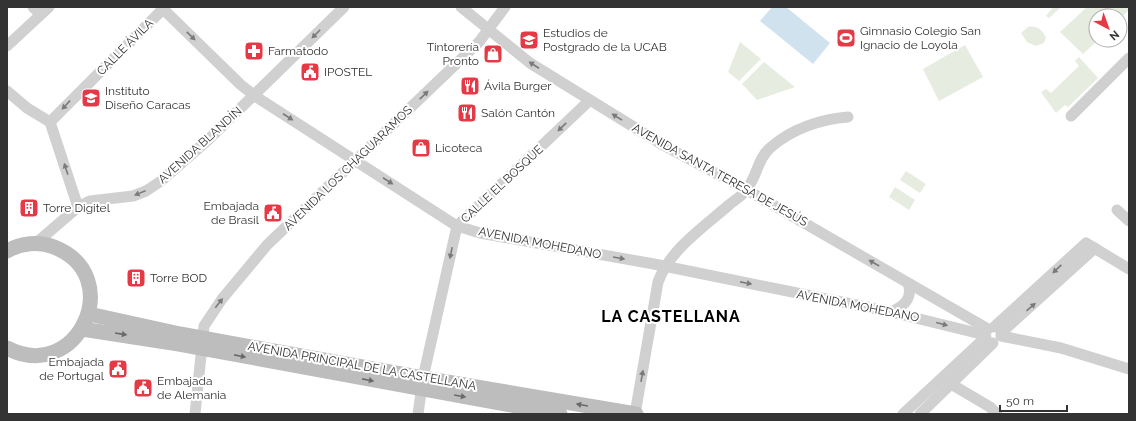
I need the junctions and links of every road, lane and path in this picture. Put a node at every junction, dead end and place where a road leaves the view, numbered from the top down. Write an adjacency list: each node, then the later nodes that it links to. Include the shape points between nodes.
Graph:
1 (344, 7): 10 (street, AVENIDA BLANDÍN, one-way to 10)
2 (461, 7): 6 (street, AVENIDA SANTA TERESA DE JESÚS)
3 (505, 7): 6 (street, AVENIDA LOS CHAGUARAMOS)
4 (163, 8): 10 (street, AVENIDA MOHEDANO, one-way to 10); 14 (street, CALLE ÁVILA, one-way to 14)
5 (41, 9): 7 (street)
6 (489, 30): 11 (street, AVENIDA SANTA TERESA DE JESÚS, one-way to 6, via 530,63); 15 (street, AVENIDA LOS CHAGUARAMOS, one-way to 6, via 426,94)
7 (7, 46)
8 (1129, 58): 12 (street)
9 (7, 91): 14 (street, via 27,108)
10 (255, 96): 15 (street, AVENIDA MOHEDANO, one-way to 15); 17 (street, AVENIDA BLANDÍN, one-way to 17, via 161,181 146,191 133,196 90,201)
11 (590, 100): 16 (street, AVENIDA SANTA TERESA DE JESÚS, one-way to 11, via 663,146); 20 (street, CALLE EL BOSQUE, one-way to 20)
12 (1071, 116)
13 (848, 117): 16 (street, via 829,118 812,124 774,145 760,162)
14 (50, 122): 17 (street, one-way to 14)
15 (355, 160): 20 (street, AVENIDA MOHEDANO, one-way to 20); 30 (street, AVENIDA LOS CHAGUARAMOS, one-way to 15, via 204,326 213,311 267,245)
16 (747, 190): 24 (street, via 684,245); 25 (street, AVENIDA SANTA TERESA DE JESÚS, one-way to 16)
17 (78, 206): 21 (street, AVENIDA BLANDÍN)
18 (1117, 210): 19 (street)
19 (1129, 221)
20 (457, 226): 24 (street, AVENIDA MOHEDANO, one-way to 24, via 480,233); 33 (street, CALLE EL BOSQUE, one-way to 33)
21 (35, 244): 22 (street, via 18,246); 27 (street, via 60,249 80,266 90,289)
22 (7, 251)
23 (1128, 267): 29 (street, via 1091,246)
24 (666, 268): 26 (street, AVENIDA MOHEDANO, one-way to 26); 38 (street, one-way to 24, via 658,282)
25 (908, 283): 26 (street, via 910,290 906,302); 29 (street, AVENIDA SANTA TERESA DE JESÚS)
26 (891, 312): 29 (street, AVENIDA MOHEDANO, one-way to 29)
27 (89, 314): 28 (street); 30 (street, AVENIDA PRINCIPAL DE LA CASTELLANA)
28 (82, 329): 30 (street, AVENIDA PRINCIPAL DE LA CASTELLANA, one-way to 30); 31 (street, via 64,347 49,354 24,355)
29 (993, 334): 32 (street, AVENIDA MOHEDANO, via 1062,348); 34 (street); 39 (street)
30 (202, 343): 33 (street, AVENIDA PRINCIPAL DE LA CASTELLANA); 35 (street, AVENIDA LOS CHAGUARAMOS)
31 (7, 348)
32 (1129, 369)
33 (423, 384): 36 (street, CALLE EL BOSQUE); 37 (street, AVENIDA PRINCIPAL DE LA CASTELLANA, one-way to 37); 38 (street, AVENIDA PRINCIPAL DE LA CASTELLANA, one-way to 33)
34 (951, 384): 40 (street); 41 (street, via 990,407)
35 (195, 414)
36 (418, 414)
37 (560, 414)
38 (635, 414)
39 (903, 414)
40 (920, 414)
41 (997, 414)

